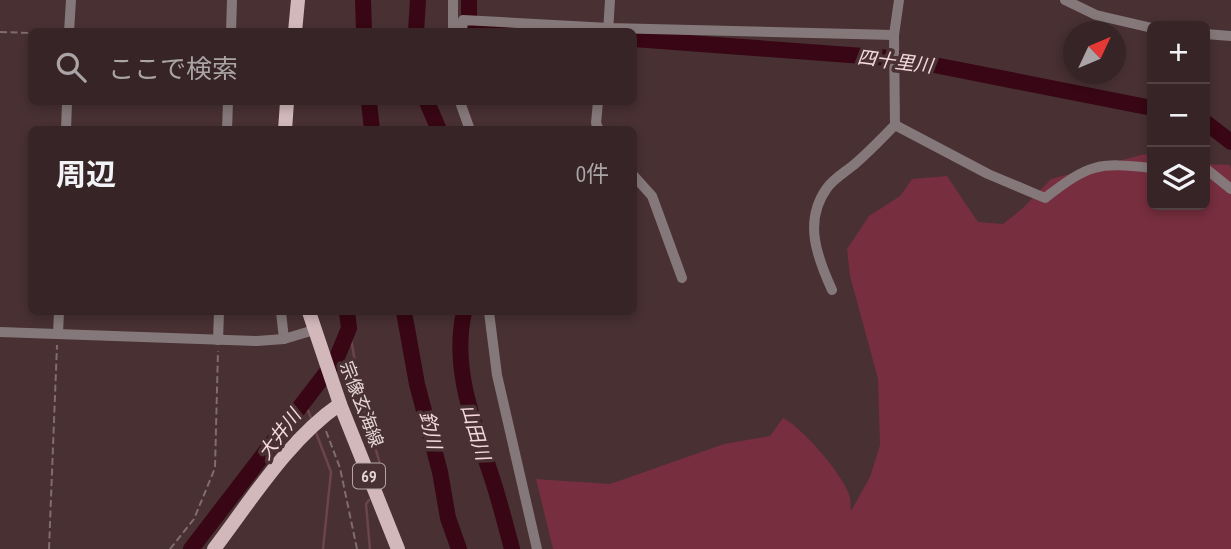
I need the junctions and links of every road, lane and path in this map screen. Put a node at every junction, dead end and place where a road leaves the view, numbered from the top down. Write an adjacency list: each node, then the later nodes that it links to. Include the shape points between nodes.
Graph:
1 (71, 0): 9 (street)
2 (232, 0): 10 (street)
3 (298, 0): 11 (main road)
4 (453, 0): 12 (street)
5 (610, 0): 15 (street)
6 (899, 0): 20 (street)
7 (1065, 0): 8 (street, via 1096,15)
8 (1147, 27)
9 (69, 28)
10 (231, 28)
11 (295, 28)
12 (453, 28)
13 (463, 28): 14 (street, via 463,20)
14 (580, 28)
15 (609, 28)
16 (637, 30): 20 (street)
17 (0, 32): 18 (path)
18 (28, 33)
19 (1210, 34): 21 (street)
20 (894, 35): 27 (street)
21 (1231, 36)
22 (67, 105): 28 (street)
23 (228, 105): 29 (street)
24 (288, 105): 30 (main road)
25 (461, 105): 31 (street)
26 (598, 105): 32 (street)
27 (895, 125): 33 (street, via 1045,198 1087,169 1114,164); 38 (street, via 828,186 818,204 814,239)
28 (66, 126)
29 (227, 126)
30 (285, 126)
31 (469, 126)
32 (597, 126)
33 (1147, 167)
34 (1210, 172): 36 (street)
35 (637, 179): 37 (street, via 652,196)
36 (1231, 189)
37 (682, 278)
38 (832, 290)
39 (59, 315): 46 (street)
40 (219, 315): 48 (street)
41 (281, 315): 47 (street)
42 (310, 315): 44 (main road, 宗像玄海線 / 69)
43 (490, 315): 56 (street, via 497,375)
44 (314, 330): 47 (street); 49 (main road, 宗像玄海線 / 69)
45 (0, 332): 46 (street)
46 (58, 333): 48 (street); 51 (path)
47 (284, 339): 48 (street)
48 (218, 340): 52 (path, via 215,468 194,519)
49 (340, 404): 50 (main road); 55 (main road, 宗像玄海線 / 69)
50 (316, 422): 53 (main road); 54 (path, via 340,468)
51 (49, 549)
52 (170, 549)
53 (214, 549)
54 (357, 549)
55 (398, 549)
56 (537, 549)

